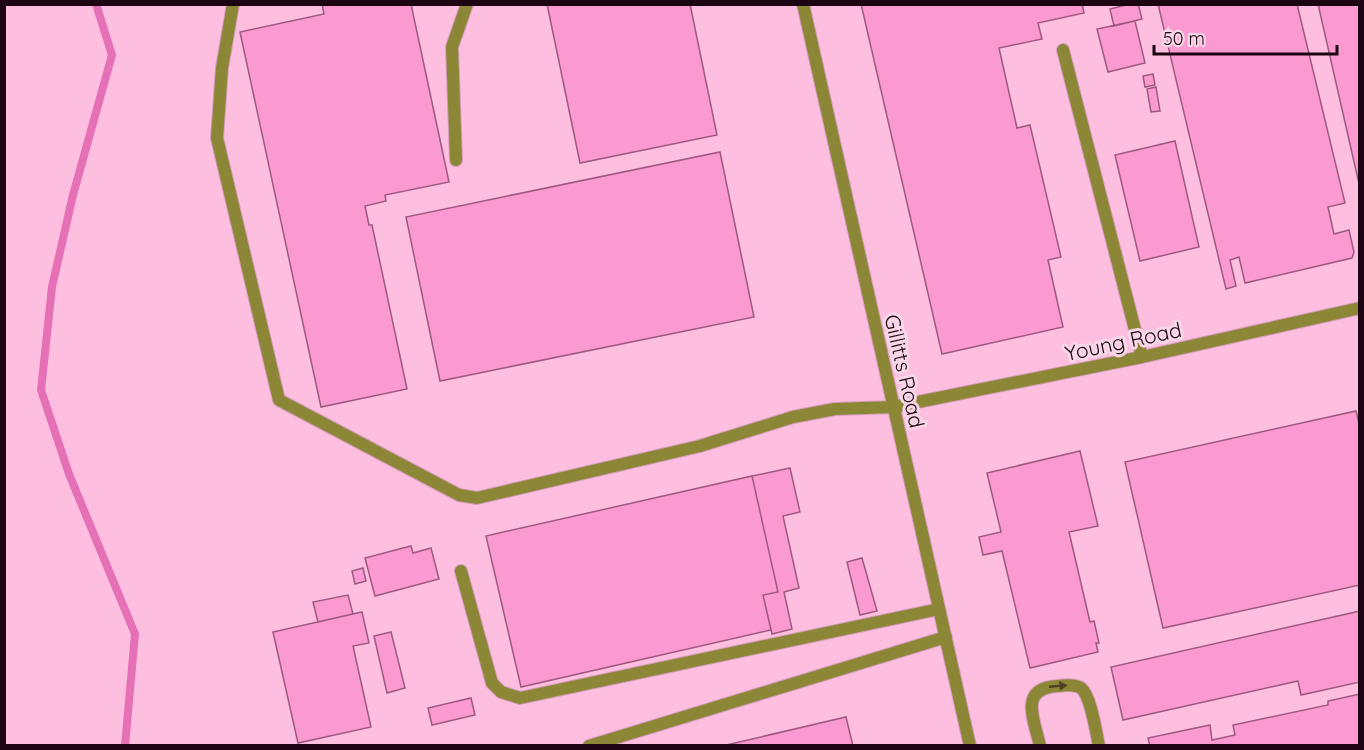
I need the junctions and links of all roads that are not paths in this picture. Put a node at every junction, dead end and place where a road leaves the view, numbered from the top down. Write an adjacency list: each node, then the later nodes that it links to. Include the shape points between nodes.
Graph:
1 (234, 4): 8 (lane, Young Road, via 222,68 217,138 279,400 459,495 477,498 700,446 793,417 835,409)
2 (467, 4): 5 (lane, via 452,47)
3 (803, 4): 8 (lane, Gillitts Road)
4 (1064, 50): 7 (lane)
5 (456, 160)
6 (1359, 309): 7 (lane, Young Road)
7 (1142, 357): 8 (lane, Young Road)
8 (893, 407): 10 (lane, Gillitts Road)
9 (461, 570): 10 (lane, via 492,683 501,692 520,698)
10 (939, 609): 11 (lane, Gillitts Road)
11 (946, 636): 12 (lane); 13 (lane, Gillitts Road)
12 (589, 746)
13 (970, 746)
14 (1040, 746): 15 (lane, one-way to 15, via 1031,707 1033,696 1050,686 1072,685 1081,688 1087,697)
15 (1099, 746)

